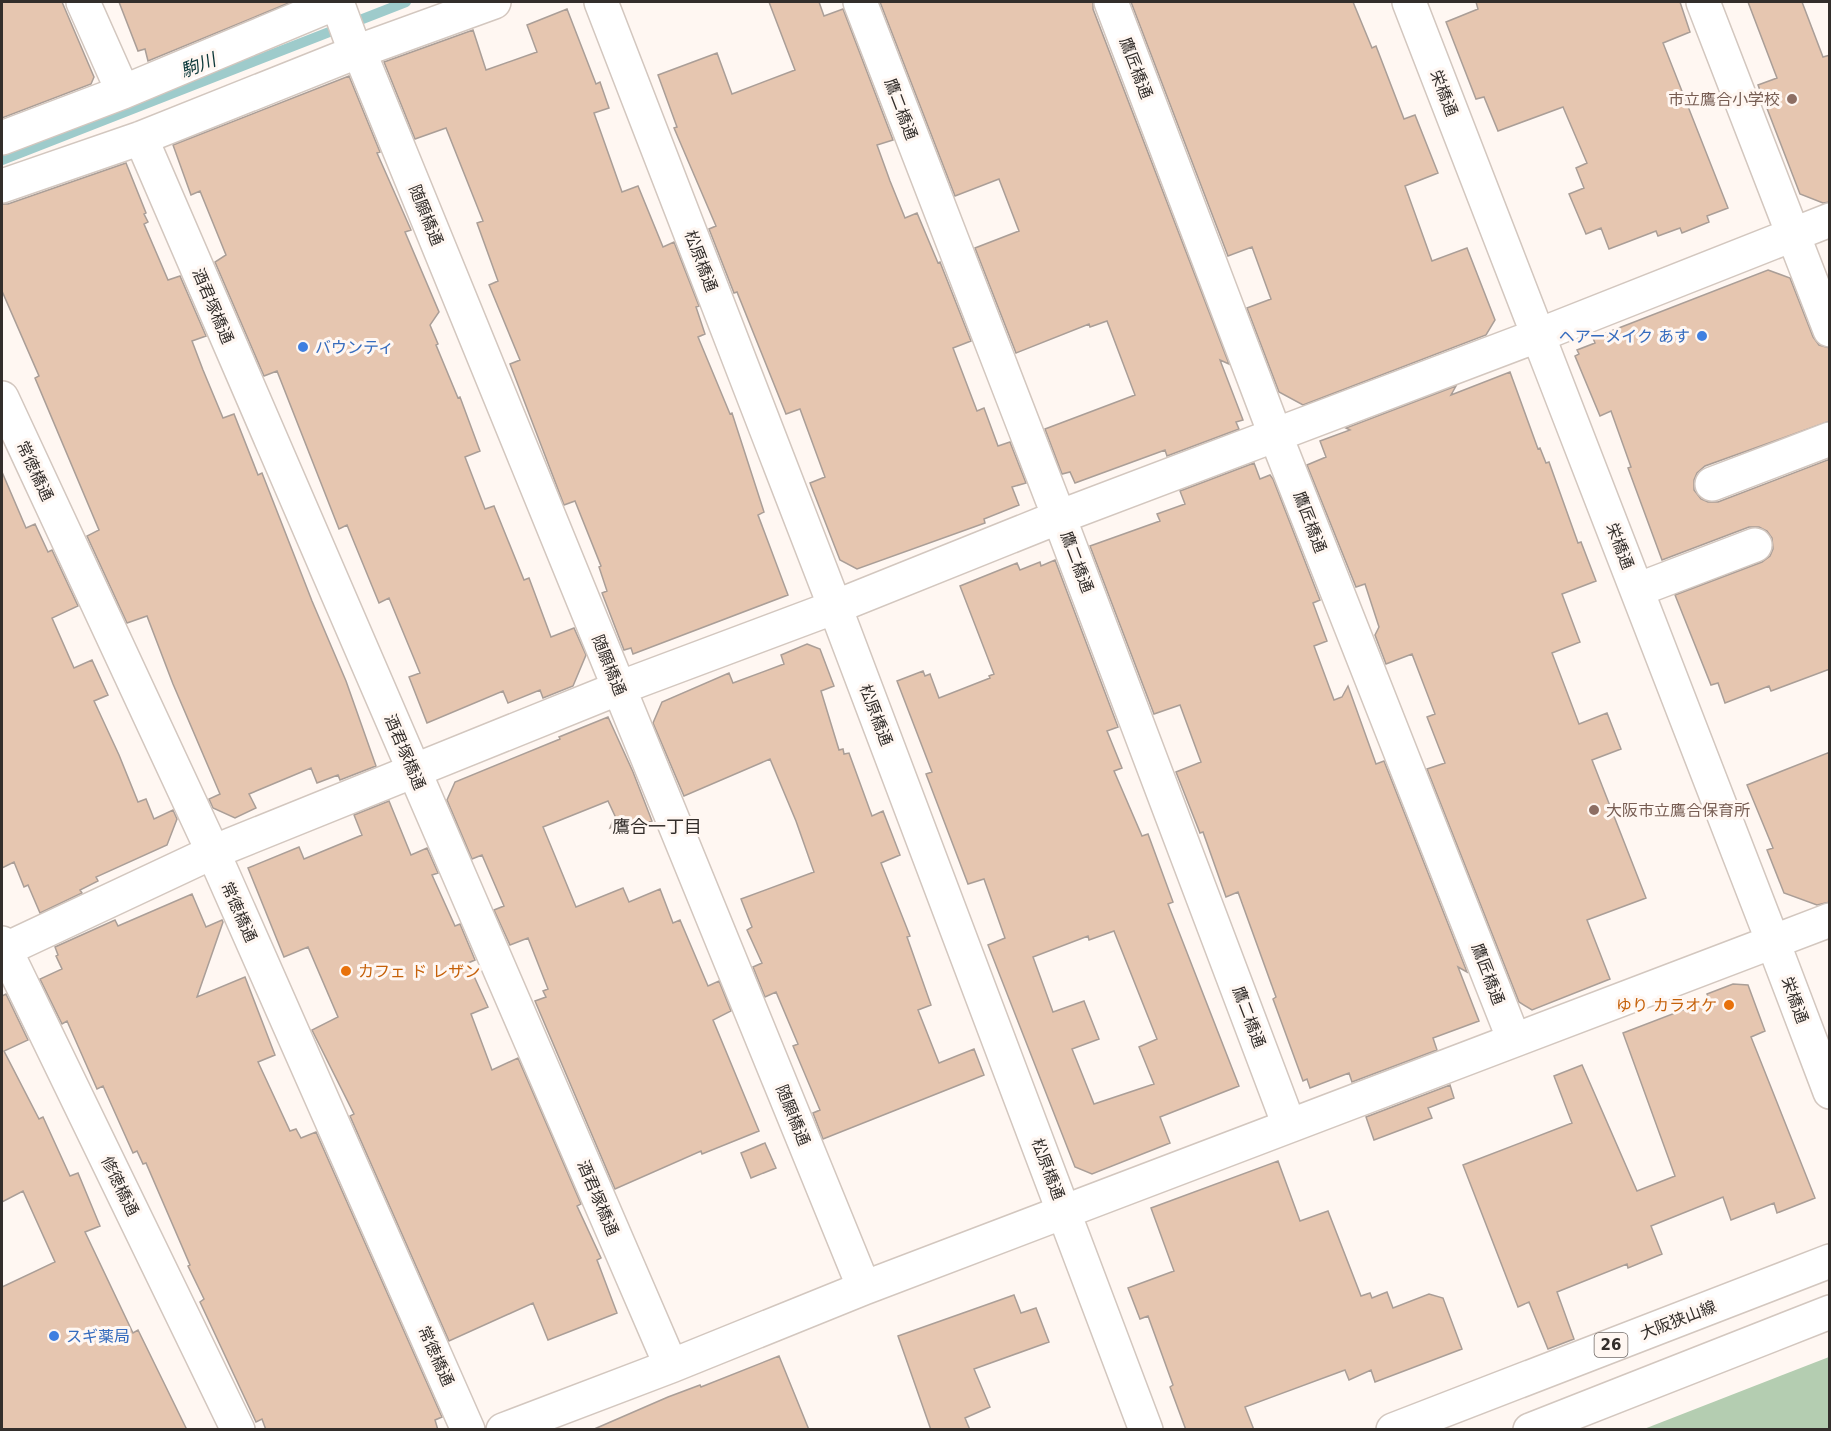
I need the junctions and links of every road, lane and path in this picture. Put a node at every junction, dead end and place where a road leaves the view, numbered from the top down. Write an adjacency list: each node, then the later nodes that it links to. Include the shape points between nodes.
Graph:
1 (83, 2): 10 (street)
2 (494, 2): 9 (street)
3 (601, 2): 25 (street, 松原橋通)
4 (860, 2): 22 (street, 鷹二橋通)
5 (1111, 2): 19 (street, 鷹匠橋通)
6 (1408, 2): 17 (street, 栄橋通)
7 (1703, 2): 15 (street)
8 (338, 4): 9 (street, 随願橋通); 10 (street)
9 (356, 47): 12 (street); 26 (street, 随願橋通)
10 (123, 92): 11 (street)
11 (2, 138)
12 (141, 138): 13 (street); 27 (street, 酒君塚橋通)
13 (2, 186)
14 (1830, 220): 15 (street)
15 (1792, 233): 16 (street); 17 (street)
16 (1830, 330)
17 (1539, 335): 19 (street); 24 (street, 栄橋通)
18 (2, 398): 28 (street, 常徳橋通)
19 (1275, 434): 22 (street); 32 (street, 鷹匠橋通)
20 (1830, 440): 21 (street)
21 (1712, 484)
22 (1059, 517): 25 (street); 34 (street, 鷹二橋通)
23 (1755, 545): 24 (street)
24 (1638, 590): 30 (street, 栄橋通)
25 (835, 607): 26 (street); 35 (street, 松原橋通)
26 (619, 688): 27 (street); 37 (street, 随願橋通)
27 (412, 771): 28 (street); 39 (street, 酒君塚橋通)
28 (213, 852): 31 (street); 41 (street, 常徳橋通)
29 (1830, 920): 30 (street)
30 (1773, 942): 32 (street); 33 (street, 栄橋通)
31 (2, 948): 40 (street, 修徳橋通)
32 (1514, 1040): 34 (street)
33 (1830, 1092)
34 (1289, 1125): 35 (street)
35 (1064, 1213): 37 (street); 43 (street, 松原橋通)
36 (1830, 1261): 44 (street, 大阪狭山線 / 26)
37 (864, 1288): 39 (street)
38 (1830, 1312): 45 (street)
39 (671, 1366): 42 (street)
40 (238, 1430)
41 (468, 1430)
42 (502, 1430)
43 (1146, 1430)
44 (1393, 1430)
45 (1530, 1430)

